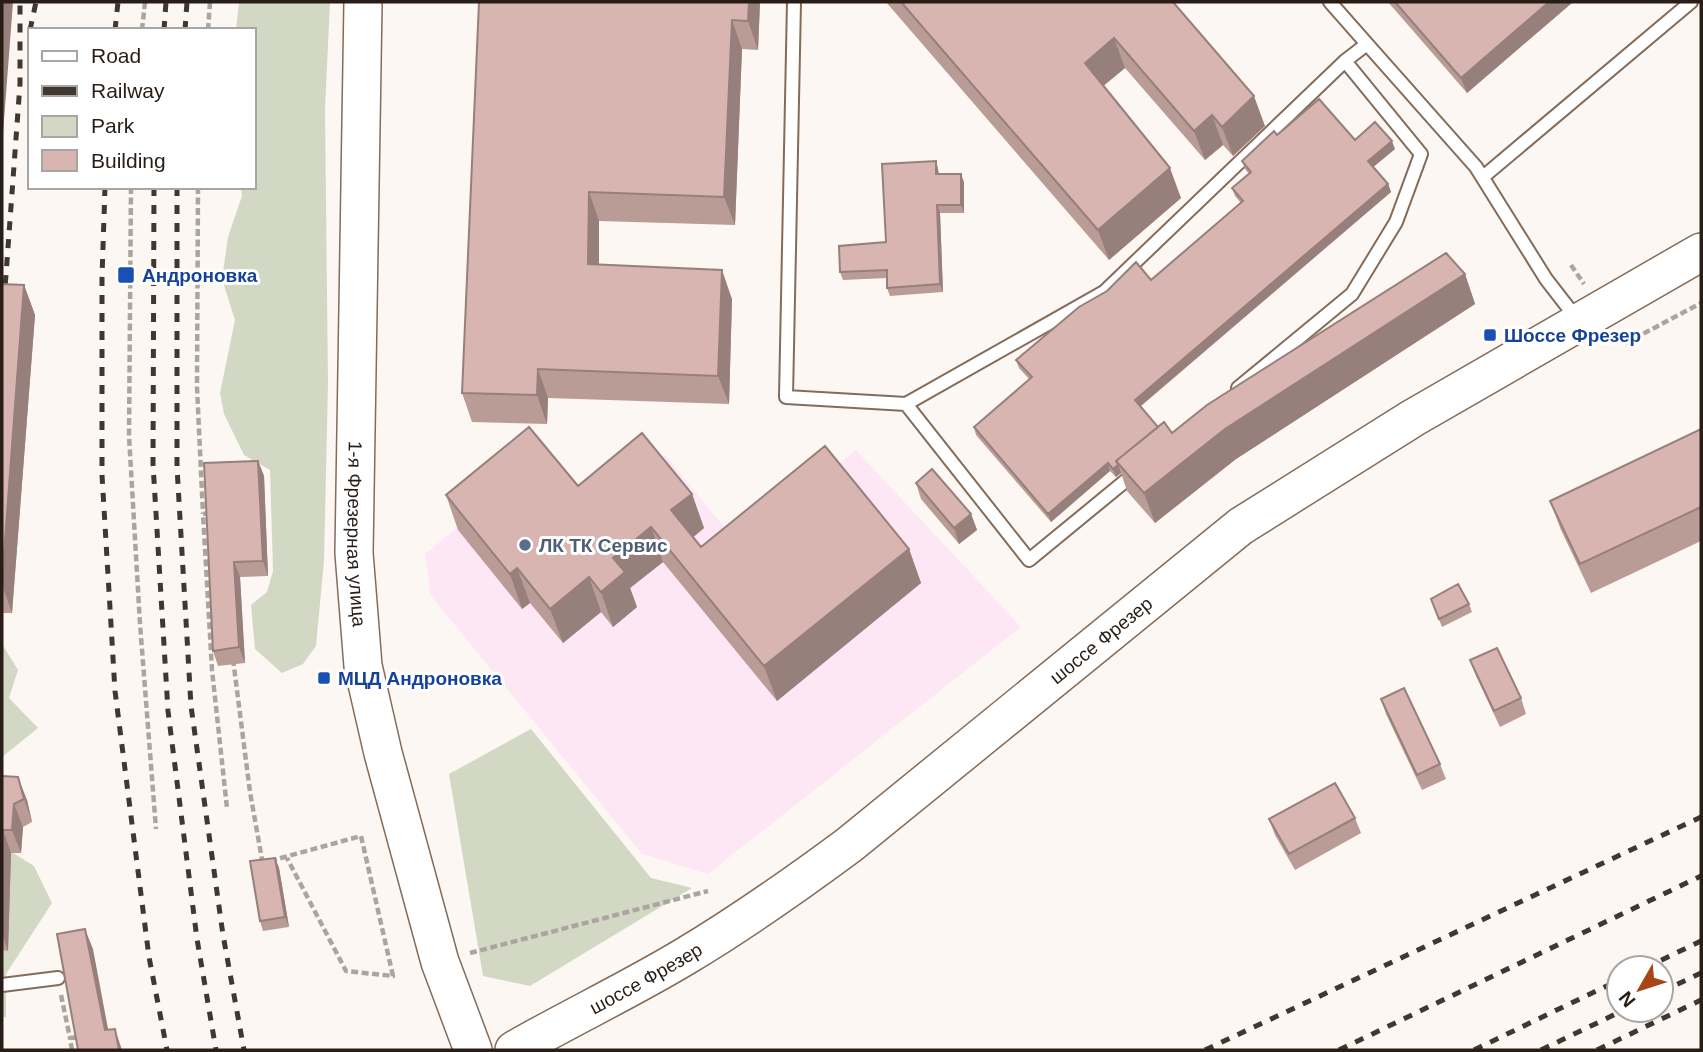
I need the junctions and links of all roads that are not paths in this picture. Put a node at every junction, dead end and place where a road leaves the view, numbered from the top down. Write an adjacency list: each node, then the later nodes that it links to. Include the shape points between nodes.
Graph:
1 (363, 2): 15 (street, 1-я Фрезерная улица, via 354,553 363,666 440,962)
2 (794, 2): 11 (lane, via 786,397)
3 (1330, 2): 5 (lane)
4 (1691, 2): 7 (lane)
5 (1367, 44): 6 (lane); 7 (lane)
6 (1345, 61): 10 (lane, via 1421,153 1396,222 1352,294); 11 (lane, via 1104,292)
7 (1483, 177): 9 (lane, via 1546,279)
8 (1701, 252): 9 (street, шоссе Фрезер)
9 (1583, 306): 16 (street, шоссе Фрезер, via 1241,526 788,890 662,970)
10 (1223, 401)
11 (906, 404): 12 (lane, via 1029,560)
12 (1147, 462)
13 (58, 978): 14 (lane)
14 (2, 985)
15 (473, 1050)
16 (514, 1050)

